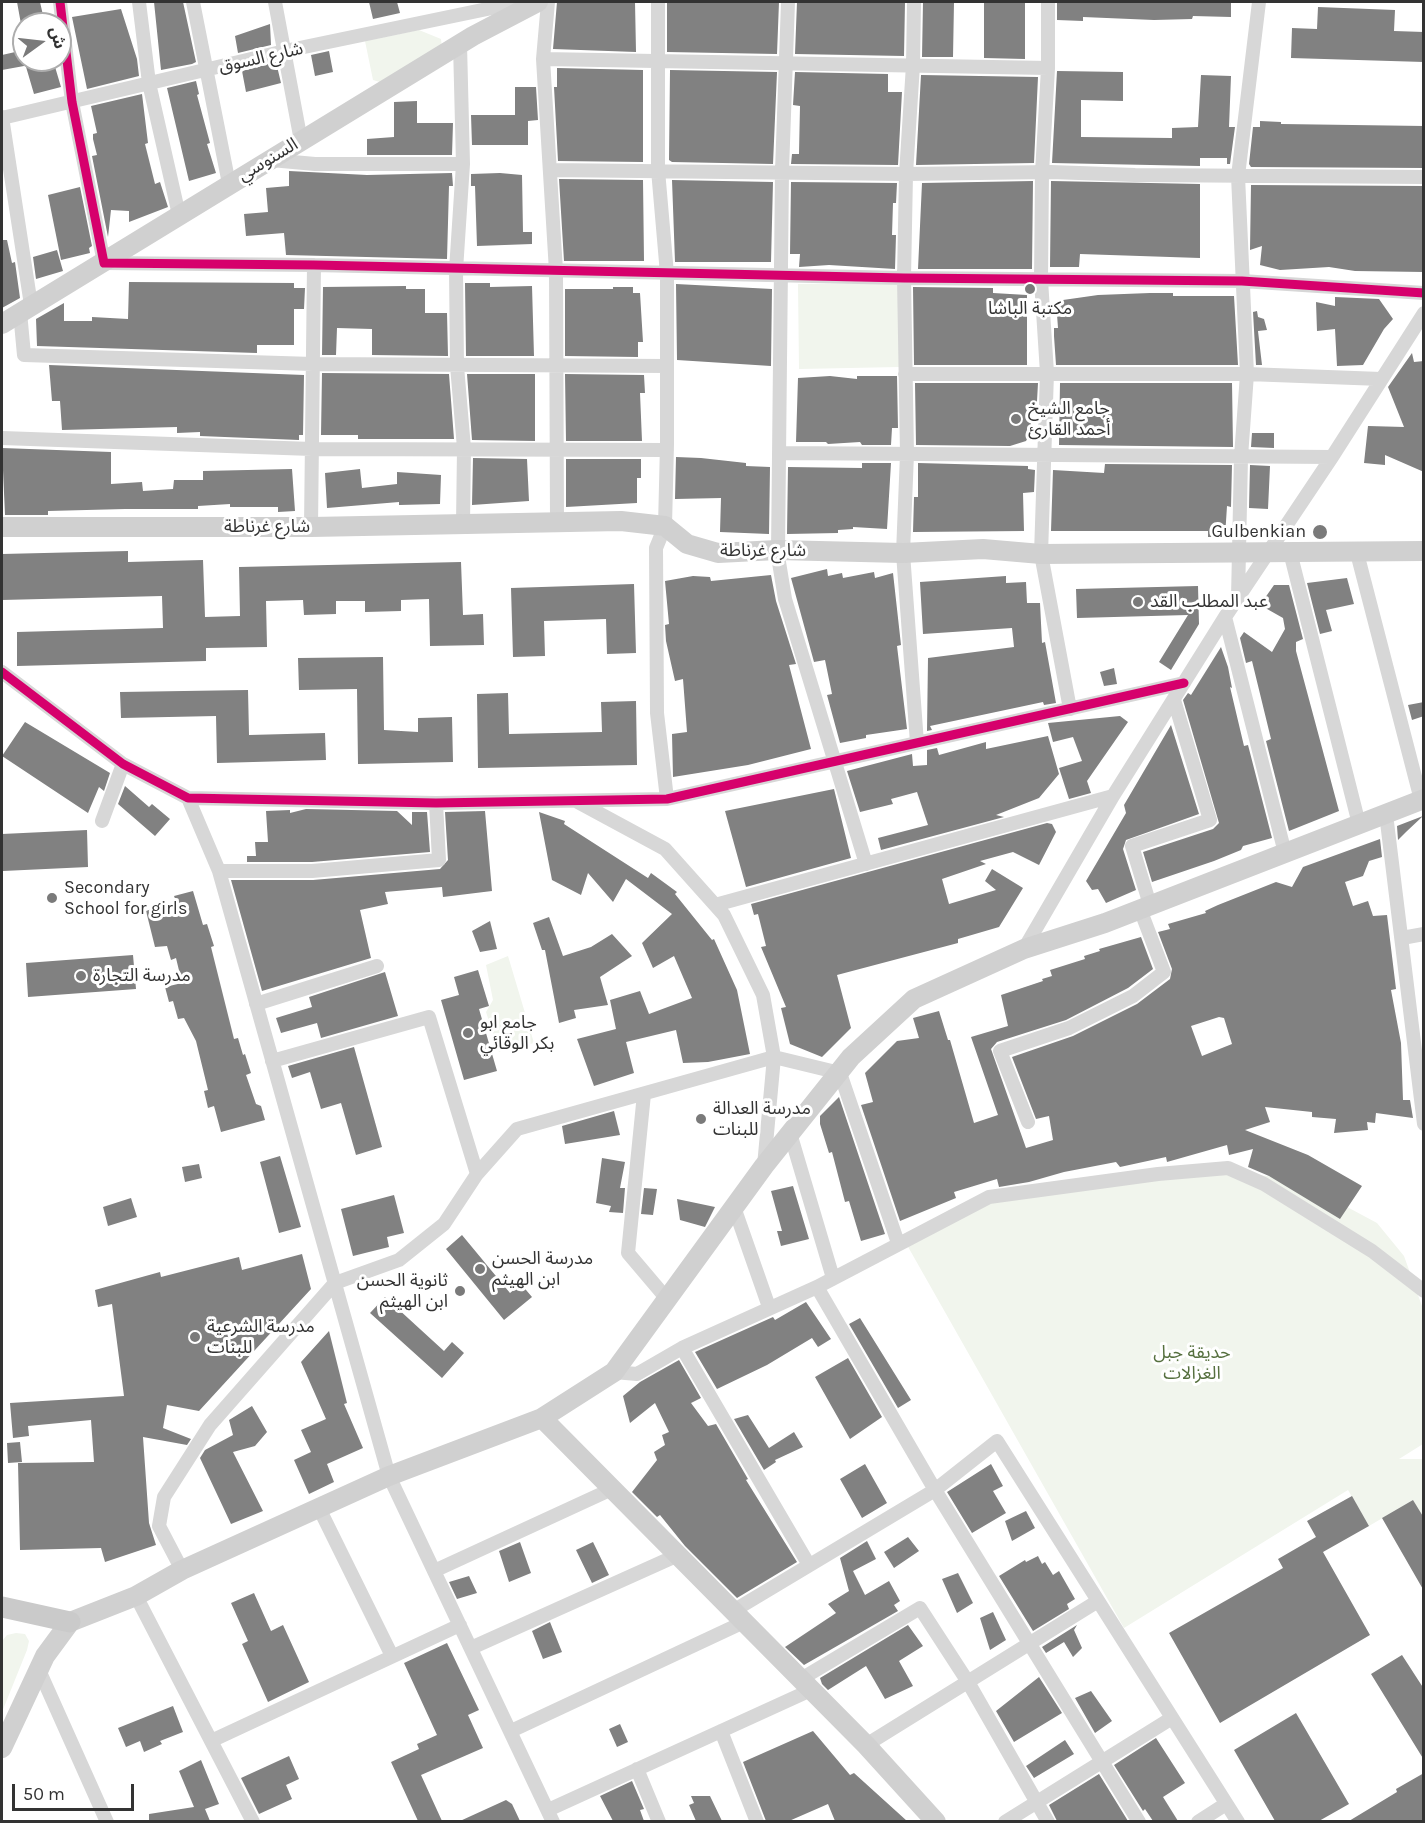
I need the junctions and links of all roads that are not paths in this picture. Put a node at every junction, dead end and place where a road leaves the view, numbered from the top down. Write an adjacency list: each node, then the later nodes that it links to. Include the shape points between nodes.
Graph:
1 (60, 2): 22 (street)
2 (139, 2): 21 (street)
3 (193, 2): 20 (street)
4 (274, 2): 14 (street)
5 (521, 2): 14 (street, شارع السوق)
6 (538, 2): 13 (main road, السنوسي)
7 (548, 2): 15 (street)
8 (658, 2): 16 (street)
9 (788, 2): 17 (street)
10 (914, 2): 18 (street)
11 (1048, 2): 19 (street)
12 (1259, 2): 32 (street)
13 (460, 44): 24 (main road, السنوسي); 26 (street)
14 (285, 51): 20 (street, شارع السوق); 24 (street)
15 (543, 59): 16 (street); 27 (street)
16 (658, 59): 17 (street); 28 (street)
17 (786, 62): 18 (street); 29 (street)
18 (913, 65): 19 (street); 31 (street)
19 (1048, 68): 30 (street)
20 (207, 71): 21 (street, شارع السوق); 34 (street)
21 (149, 82): 22 (street, شارع السوق); 35 (street)
22 (72, 102): 23 (street, شارع السوق); 36 (street)
23 (2, 118): 46 (street)
24 (301, 141): 25 (main road, السنوسي)
25 (271, 160): 26 (street, via 315,164); 34 (main road, السنوسي)
26 (464, 164): 38 (street)
27 (550, 170): 28 (street); 39 (street)
28 (658, 170): 29 (street); 40 (street)
29 (782, 171): 31 (street); 41 (street)
30 (1042, 173): 31 (street); 32 (street); 43 (street)
31 (906, 174): 42 (street)
32 (1238, 176): 33 (street); 44 (street)
33 (1424, 177)
34 (229, 184): 35 (main road, السنوسي)
35 (179, 215): 36 (main road, السنوسي)
36 (104, 264): 37 (street); 46 (main road, السنوسي)
37 (314, 265): 38 (street); 49 (street)
38 (456, 270): 39 (street); 51 (street)
39 (556, 271): 40 (street); 50 (street)
40 (667, 274): 41 (street); 52 (street)
41 (782, 276): 42 (street); 62 (street)
42 (904, 278): 43 (street); 54 (street)
43 (1041, 280): 44 (street); 53 (street)
44 (1242, 281): 45 (street); 55 (street)
45 (1424, 293)
46 (26, 309): 48 (main road, السنوسي); 49 (street, via 24,355)
47 (1424, 313): 56 (street)
48 (2, 324)
49 (313, 364): 51 (street); 60 (street)
50 (557, 364): 51 (street); 52 (street); 59 (street)
51 (457, 366): 58 (street)
52 (667, 366): 61 (street)
53 (1047, 373): 54 (street); 55 (street); 64 (street)
54 (905, 374): 63 (street)
55 (1247, 374): 56 (street); 65 (street)
56 (1381, 379): 66 (street)
57 (2, 438): 60 (street)
58 (464, 448): 59 (street); 60 (street); 68 (street)
59 (557, 448): 61 (street); 67 (street)
60 (312, 449): 71 (street)
61 (667, 450): 69 (street)
62 (781, 453): 63 (street); 72 (street)
63 (907, 454): 64 (street); 75 (street)
64 (1043, 455): 65 (street); 79 (street)
65 (1241, 457): 66 (street); 73 (street)
66 (1332, 457): 76 (street)
67 (557, 523): 68 (main road, شارع غرناطة); 69 (main road, شارع غرناطة, via 621,521)
68 (463, 524): 71 (main road, شارع غرناطة)
69 (665, 526): 72 (main road, شارع غرناطة, via 687,544 718,553); 91 (street, via 656,548 657,713)
70 (2, 527): 71 (main road, شارع غرناطة)
71 (311, 527)
72 (777, 550): 75 (main road, شارع غرناطة); 87 (street, via 785,599)
73 (1240, 551): 76 (main road, شارع غرناطة); 79 (main road, شارع غرناطة); 80 (street)
74 (1424, 551): 78 (main road, شارع غرناطة)
75 (903, 552): 79 (main road, شارع غرناطة, via 983,549); 86 (street)
76 (1268, 552): 77 (main road, شارع غرناطة); 80 (street)
77 (1290, 552): 78 (main road, شارع غرناطة); 97 (street)
78 (1357, 553): 93 (street)
79 (1041, 554): 85 (street)
80 (1238, 601): 81 (street)
81 (1225, 617): 83 (street); 98 (street)
82 (2, 672): 88 (street)
83 (1184, 683): 84 (street); 85 (street)
84 (1174, 700): 89 (street); 102 (street, via 1210,820 1132,846)
85 (1070, 709): 86 (street)
86 (917, 743): 87 (street)
87 (834, 762): 91 (street); 99 (street)
88 (123, 764): 90 (street); 96 (street)
89 (1113, 796): 99 (street); 105 (street)
90 (188, 798): 94 (street); 100 (street)
91 (667, 799): 92 (street)
92 (574, 800): 94 (street); 101 (street, via 665,849)
93 (1422, 800): 95 (main road)
94 (436, 803): 100 (street, via 439,860 312,871)
95 (1386, 814): 97 (main road); 104 (street)
96 (102, 821)
97 (1359, 824): 98 (main road)
98 (1284, 853): 102 (main road)
99 (866, 864): 101 (street)
100 (219, 871): 107 (street)
101 (715, 905): 108 (street, via 724,915 763,995)
102 (1145, 907): 105 (main road); 112 (street, via 1164,972 1133,996 1069,1028 1000,1051)
103 (1424, 934): 104 (street)
104 (1402, 938): 113 (street)
105 (1024, 949): 110 (main road, via 914,999 851,1058)
106 (377, 966): 107 (street)
107 (256, 1004): 109 (street)
108 (774, 1057): 110 (street); 111 (street); 115 (street)
109 (272, 1061): 116 (street, via 429,1017); 120 (street)
110 (840, 1074): 114 (main road); 118 (street)
111 (644, 1094): 116 (street, via 517,1129); 123 (street, via 628,1253)
112 (1028, 1122)
113 (1424, 1124)
114 (790, 1133): 115 (main road); 119 (street)
115 (764, 1166): 117 (main road)
116 (477, 1174): 120 (street, via 444,1224 399,1260)
117 (734, 1207): 123 (main road); 124 (street)
118 (898, 1243): 119 (street); 122 (street, via 989,1197 1228,1168 1264,1184 1372,1251)
119 (833, 1278): 121 (street)
120 (335, 1283): 128 (street); 134 (street, via 210,1425 164,1497 159,1526)
121 (817, 1287): 124 (street); 130 (street)
122 (1424, 1291)
123 (668, 1299): 126 (main road)
124 (769, 1307): 125 (street)
125 (681, 1348): 126 (street, via 636,1374); 133 (street)
126 (614, 1372): 127 (main road)
127 (542, 1418): 128 (main road); 129 (main road)
128 (389, 1476): 131 (main road); 135 (street)
129 (612, 1489): 132 (main road); 135 (street)
130 (935, 1490): 133 (street); 137 (street, via 997,1441); 142 (street)
131 (319, 1508): 134 (main road); 144 (street)
132 (678, 1555): 139 (main road); 143 (street)
133 (809, 1565): 139 (street)
134 (182, 1570): 136 (main road)
135 (434, 1571): 141 (street)
136 (136, 1596): 140 (main road); 151 (street)
137 (1098, 1601): 142 (street); 148 (street)
138 (2, 1607): 140 (main road)
139 (739, 1617): 147 (main road); 149 (street)
140 (70, 1622): 145 (main road)
141 (460, 1625): 143 (street); 144 (street)
142 (1031, 1643): 146 (street); 154 (street)
143 (471, 1648): 149 (street)
144 (392, 1656): 151 (street)
145 (39, 1670): 153 (main road); 159 (street)
146 (968, 1682): 147 (street, via 920,1608); 152 (street); 156 (street)
147 (806, 1685): 150 (street); 152 (main road)
148 (1172, 1718): 154 (street); 157 (street)
149 (511, 1731): 158 (street)
150 (721, 1731): 155 (street); 162 (street)
151 (211, 1741): 160 (street)
152 (866, 1745): 163 (main road)
153 (2, 1748)
154 (1100, 1763): 156 (street); 166 (street)
155 (637, 1769): 158 (street); 161 (street)
156 (1035, 1802): 164 (street); 165 (street)
157 (1226, 1804): 167 (street); 168 (street)
158 (551, 1816)
159 (107, 1821)
160 (253, 1821)
161 (659, 1821)
162 (757, 1821)
163 (936, 1821)
164 (1005, 1821)
165 (1048, 1821)
166 (1139, 1821)
167 (1198, 1821)
168 (1238, 1821)

